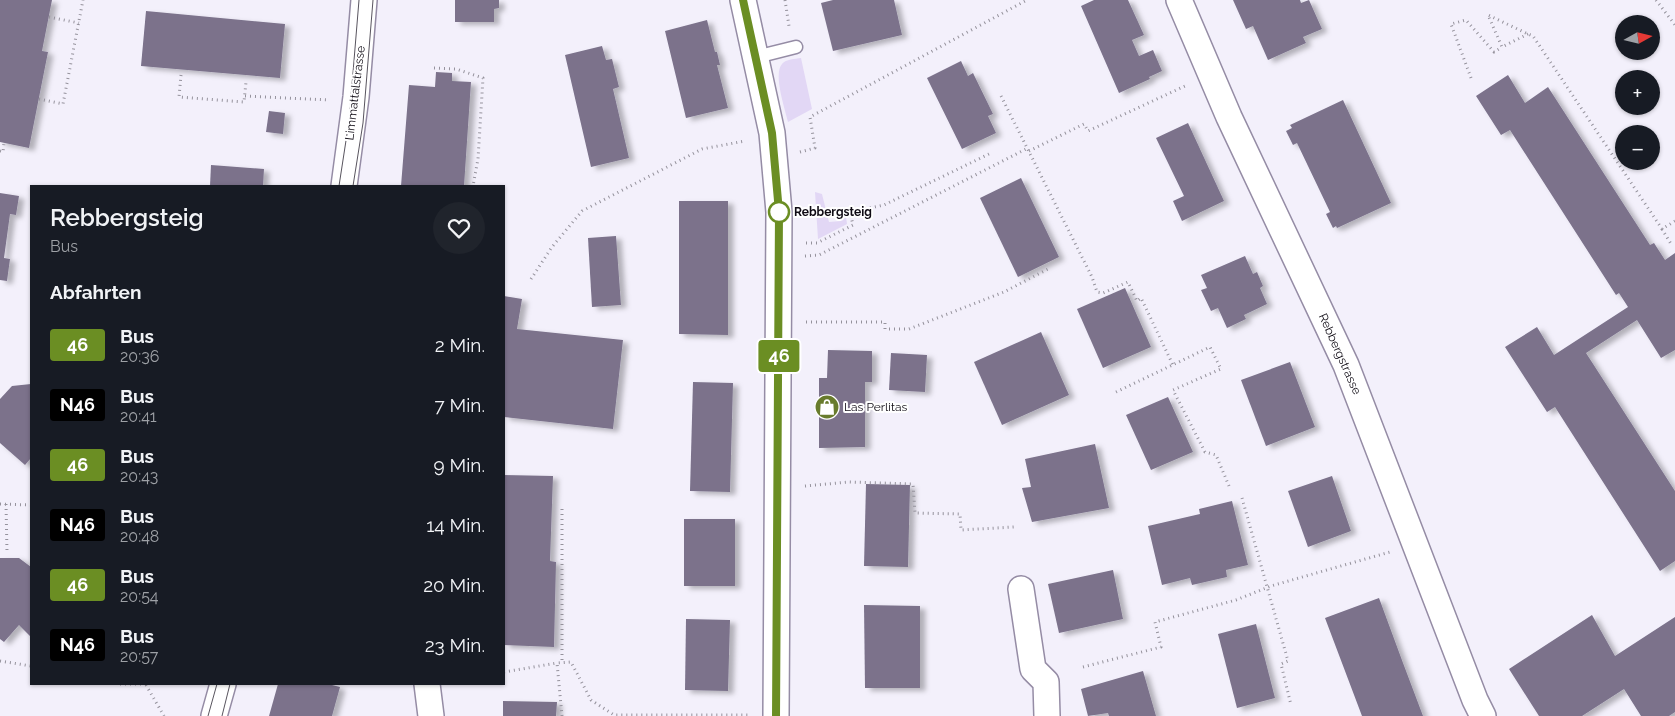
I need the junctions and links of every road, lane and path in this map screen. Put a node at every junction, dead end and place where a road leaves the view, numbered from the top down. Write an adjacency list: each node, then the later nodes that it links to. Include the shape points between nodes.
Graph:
1 (84, 0): 9 (path)
2 (364, 0): 31 (street, Limmattalstrasse)
3 (742, 0): 15 (street)
4 (784, 0): 11 (path)
5 (1027, 0): 30 (path, via 810,117 816,148)
6 (1178, 0): 72 (street, Rebbergstrasse, via 1229,117 1346,365)
7 (1656, 0): 10 (path)
8 (49, 17): 9 (path)
9 (79, 23): 23 (path, via 63,104)
10 (1675, 26)
11 (790, 31)
12 (1528, 34): 14 (path); 14 (path, via 1488,15); 34 (path, via 1533,36)
13 (796, 47): 15 (lane)
14 (1502, 47): 18 (path, via 1494,52 1466,20 1451,24)
15 (756, 57): 25 (street)
16 (434, 68): 32 (path, via 456,69 483,78)
17 (181, 75): 21 (path, via 179,97 244,102)
18 (1471, 78)
19 (246, 82): 21 (path)
20 (1191, 83): 27 (path, via 1088,132 1084,124)
21 (245, 96): 24 (path)
22 (1001, 96): 27 (path)
23 (39, 99)
24 (335, 100)
25 (761, 136): 39 (path, via 702,149 582,211 552,247); 70 (street, via 779,212)
26 (4, 143): 28 (path)
27 (1028, 150): 37 (path, via 819,255); 41 (path, via 1097,292 1103,293 1128,282 1137,301 1142,298)
28 (0, 151)
29 (991, 153): 35 (path, via 884,205 850,212 852,225 817,243)
30 (792, 154)
31 (344, 185)
32 (473, 185)
33 (1675, 221): 34 (path)
34 (1662, 229): 36 (path)
35 (800, 243)
36 (1671, 244)
37 (800, 256)
38 (1048, 269): 40 (path, via 1004,292 909,329 885,329 885,322)
39 (532, 279)
40 (798, 322)
41 (1173, 365): 42 (path); 44 (path, via 1210,347 1221,369 1173,390 1204,452 1216,455)
42 (1116, 392)
43 (801, 486): 50 (path, via 849,482 913,484 915,513 960,514 961,530)
44 (1229, 486)
45 (1242, 498): 53 (path)
46 (0, 504): 47 (path)
47 (6, 504): 48 (path); 51 (path)
48 (30, 505)
49 (562, 510): 57 (path)
50 (1014, 527)
51 (7, 552)
52 (1380, 555): 53 (path)
53 (1267, 588): 59 (path, via 1155,622 1161,647); 64 (path, via 1288,662 1281,664)
54 (1021, 589): 71 (street, via 1033,669 1046,682)
55 (0, 661): 58 (path)
56 (557, 663): 57 (path); 60 (path); 69 (path)
57 (562, 663): 65 (path, via 571,662 590,700)
58 (30, 666)
59 (1083, 667)
60 (505, 672)
61 (147, 685): 66 (path)
62 (223, 685): 67 (street)
63 (427, 685): 68 (street)
64 (1291, 705)
65 (613, 715): 70 (path)
66 (164, 716)
67 (214, 716)
68 (431, 716)
69 (562, 716)
70 (765, 716)
71 (1047, 716)
72 (1483, 716)

